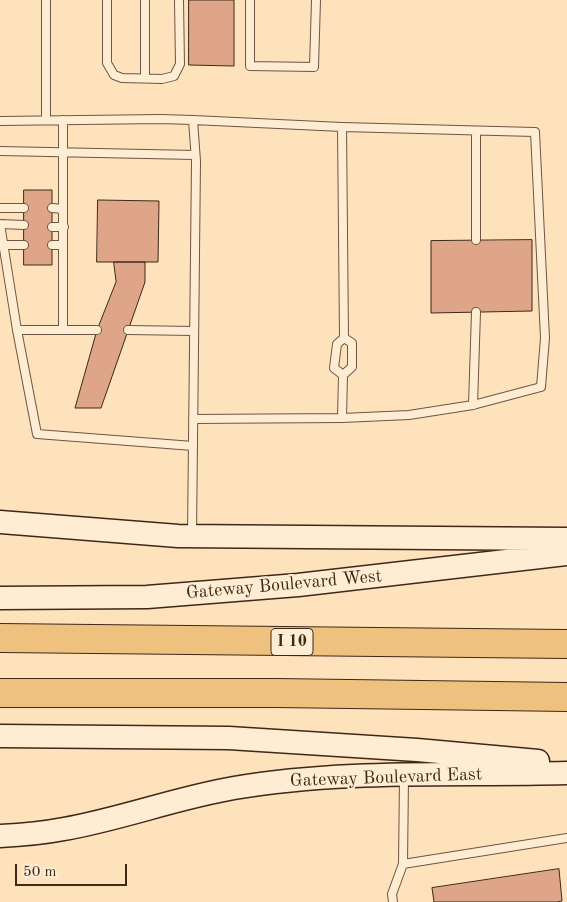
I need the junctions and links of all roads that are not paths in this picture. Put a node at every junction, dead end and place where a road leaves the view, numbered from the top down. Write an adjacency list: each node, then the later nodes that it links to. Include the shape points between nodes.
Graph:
1 (46, 0): 8 (lane)
2 (107, 0): 7 (lane, via 107,64 114,75 122,78)
3 (145, 0): 7 (lane)
4 (179, 0): 7 (lane, via 180,64 174,76)
5 (250, 0): 6 (lane, via 250,66 314,67)
6 (316, 0)
7 (145, 78)
8 (46, 120): 9 (lane); 11 (lane)
9 (63, 120): 10 (lane); 15 (lane)
10 (193, 120): 12 (lane); 16 (lane)
11 (0, 121)
12 (342, 127): 13 (lane); 36 (lane)
13 (476, 131): 25 (lane); 38 (lane, via 535,132 545,338 541,387)
14 (0, 151): 15 (lane)
15 (63, 153): 16 (lane); 20 (lane)
16 (195, 155): 35 (lane)
17 (0, 208): 18 (lane)
18 (24, 208)
19 (52, 208): 20 (lane)
20 (63, 209): 24 (lane)
21 (0, 224): 22 (lane); 26 (lane)
22 (24, 225)
23 (52, 226): 24 (lane)
24 (64, 227): 29 (lane)
25 (476, 240)
26 (3, 245): 27 (lane); 31 (lane)
27 (24, 245)
28 (52, 245): 29 (lane)
29 (63, 245): 32 (lane)
30 (476, 312): 38 (lane)
31 (17, 330): 32 (lane); 41 (lane, via 37,434)
32 (63, 330): 33 (lane)
33 (97, 330)
34 (128, 330): 35 (lane)
35 (194, 331): 40 (lane)
36 (344, 338): 37 (lane, via 337,344 334,368); 37 (lane, via 352,343 352,367)
37 (343, 375): 39 (lane)
38 (473, 405): 39 (lane, via 409,415)
39 (342, 418): 40 (lane)
40 (194, 419): 41 (lane)
41 (193, 446): 45 (lane)
42 (0, 509): 44 (main road, via 64,517)
43 (0, 522): 44 (main road)
44 (146, 534): 45 (main road)
45 (192, 536): 46 (main road)
46 (567, 539)
47 (567, 554): 48 (main road, Gateway Boulevard West, via 279,587 147,597)
48 (0, 598)
49 (0, 638): 50 (highway, I 10)
50 (567, 644)
51 (0, 693): 52 (highway)
52 (567, 697)
53 (0, 736): 54 (main road, via 229,738)
54 (567, 764)
55 (567, 773): 56 (main road, Gateway Boulevard East)
56 (404, 775): 57 (main road, Gateway Boulevard East, via 336,776 234,788 65,829); 59 (lane)
57 (0, 836)
58 (567, 838): 59 (lane)
59 (403, 864): 60 (lane, via 392,894)
60 (393, 902)

